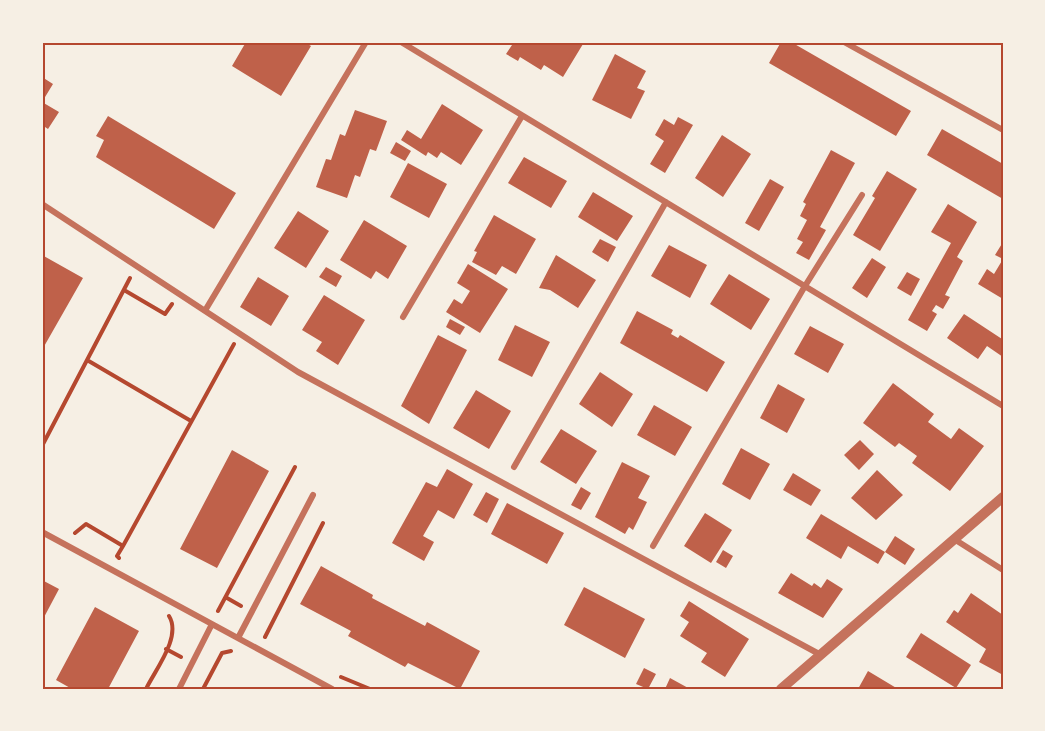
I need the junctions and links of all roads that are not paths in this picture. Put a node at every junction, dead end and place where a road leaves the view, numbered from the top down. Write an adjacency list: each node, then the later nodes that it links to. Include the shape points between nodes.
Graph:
1 (366, 42): 10 (street)
2 (401, 42): 4 (street)
3 (844, 42): 5 (street)
4 (522, 116): 7 (street); 11 (street)
5 (1003, 130)
6 (862, 195): 9 (street)
7 (666, 202): 9 (street); 13 (street)
8 (42, 204): 10 (street)
9 (805, 286): 12 (street); 18 (street)
10 (206, 309): 22 (street, via 298,372)
11 (403, 317)
12 (1003, 406)
13 (514, 467)
14 (313, 495): 21 (street)
15 (1003, 498): 17 (street)
16 (42, 532): 20 (street)
17 (954, 539): 19 (street); 22 (street)
18 (653, 546)
19 (1003, 570)
20 (211, 626): 21 (street); 23 (street)
21 (238, 638): 24 (street)
22 (821, 655): 25 (street)
23 (179, 689)
24 (332, 689)
25 (781, 689)

